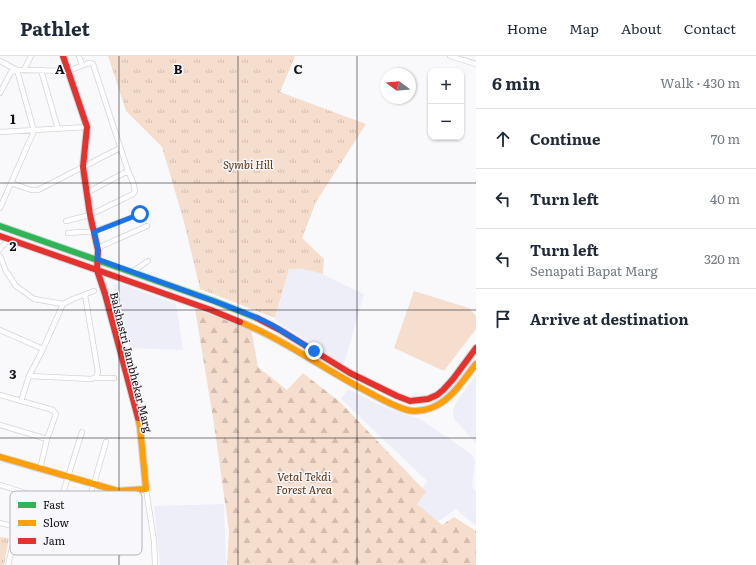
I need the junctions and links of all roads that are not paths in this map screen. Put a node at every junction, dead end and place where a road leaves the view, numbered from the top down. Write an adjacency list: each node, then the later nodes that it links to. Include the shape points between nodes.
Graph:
1 (31, 56): 9 (street)
2 (64, 56): 11 (main road)
3 (79, 56): 7 (street)
4 (450, 56): 6 (street)
5 (0, 62): 8 (street)
6 (476, 64)
7 (82, 65): 11 (street); 17 (street, via 93,64)
8 (16, 70): 9 (street); 12 (street, via 11,72); 15 (street)
9 (24, 70): 10 (street)
10 (41, 70): 11 (street); 14 (street)
11 (68, 71): 13 (main road)
12 (0, 93)
13 (87, 127): 14 (street); 18 (main road, Balshastri Jambhekar Marg)
14 (58, 129): 15 (street)
15 (34, 130): 16 (street); 20 (street)
16 (0, 132)
17 (120, 148): 18 (street); 19 (street)
18 (83, 167): 20 (street, via 38,190); 21 (main road, Balshastri Jambhekar Marg)
19 (128, 171): 21 (street); 24 (street, via 135,189 133,194)
20 (11, 183): 22 (street)
21 (86, 193): 24 (main road, Balshastri Jambhekar Marg)
22 (0, 208)
23 (140, 214): 28 (street)
24 (90, 215): 25 (street); 28 (main road, Balshastri Jambhekar Marg)
25 (66, 221)
26 (0, 226): 35 (main road)
27 (147, 226): 33 (street)
28 (94, 232): 29 (street); 33 (main road, Balshastri Jambhekar Marg)
29 (68, 234)
30 (0, 236): 31 (main road)
31 (10, 239): 32 (street); 37 (main road)
32 (0, 249)
33 (98, 250): 35 (main road, Balshastri Jambhekar Marg)
34 (0, 256): 41 (street, via 16,286 34,299)
35 (97, 259): 37 (main road, Balshastri Jambhekar Marg); 38 (main road)
36 (148, 261): 38 (street)
37 (97, 270): 45 (main road, via 268,333 346,381 408,410 425,410 442,403); 60 (main road, Balshastri Jambhekar Marg, via 140,427)
38 (132, 272): 43 (main road, via 272,325 350,373 410,401 437,395 453,379)
39 (94, 291): 40 (street)
40 (85, 295): 41 (street); 47 (street, via 98,372)
41 (63, 304): 44 (street)
42 (0, 330): 44 (street)
43 (476, 348)
44 (43, 349): 46 (street)
45 (476, 364)
46 (29, 376): 47 (street); 50 (street)
47 (94, 378): 48 (street)
48 (114, 378)
49 (0, 395): 50 (street)
50 (21, 401): 53 (street, via 55,412)
51 (0, 425): 53 (street)
52 (82, 432): 57 (street)
53 (47, 439): 56 (street)
54 (106, 442): 59 (street)
55 (0, 457): 56 (main road)
56 (40, 469): 57 (main road)
57 (68, 477): 59 (main road); 62 (street)
58 (0, 485): 61 (street)
59 (93, 485): 63 (street); 64 (main road)
60 (146, 488): 64 (main road); 69 (street, Balshastri Jambhekar Marg, via 154,541)
61 (19, 491)
62 (64, 491)
63 (91, 491)
64 (118, 491)
65 (0, 523): 66 (street)
66 (10, 525)
67 (10, 555): 68 (street)
68 (8, 565)
69 (154, 565)

